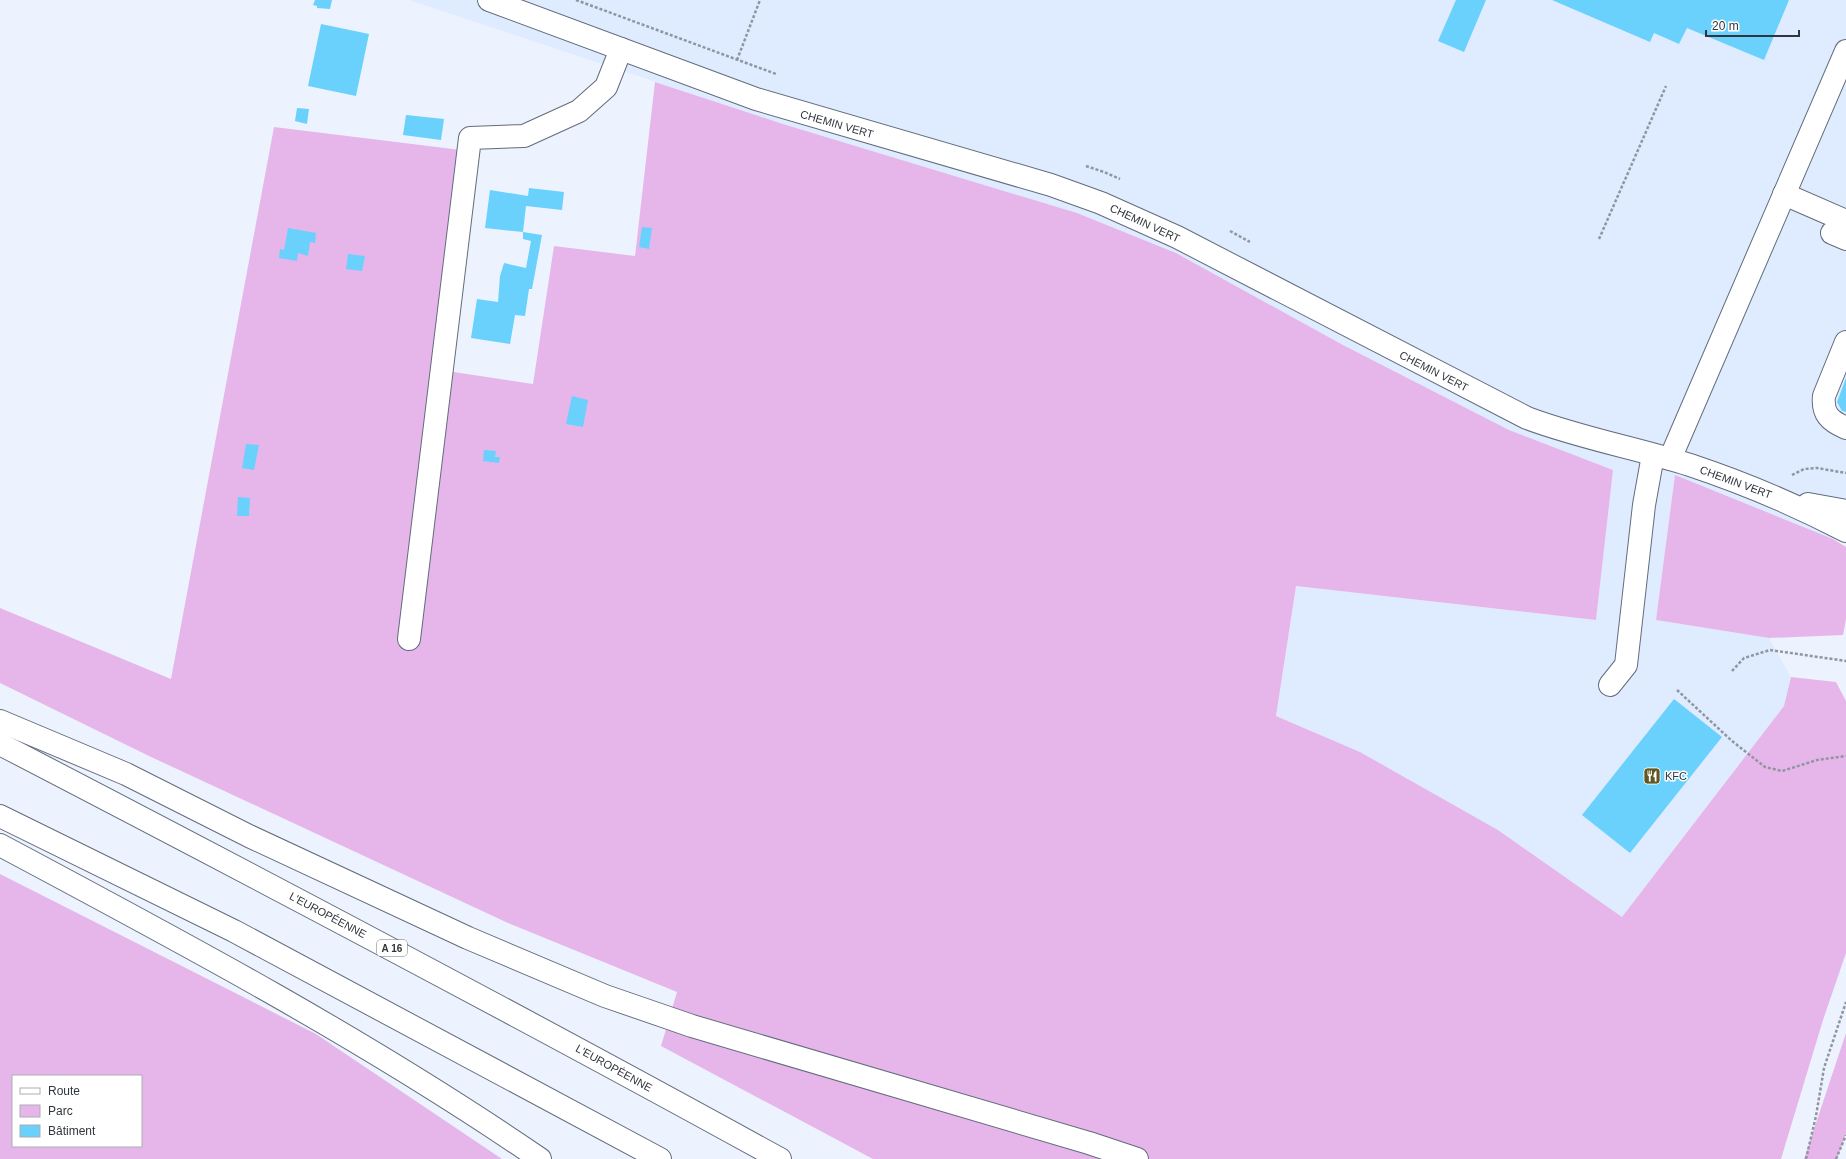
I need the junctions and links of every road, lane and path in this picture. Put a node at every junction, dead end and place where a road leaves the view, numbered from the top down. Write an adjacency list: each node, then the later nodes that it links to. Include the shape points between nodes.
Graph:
1 (489, 0): 3 (main road, CHEMIN VERT)
2 (760, 0): 5 (path)
3 (620, 49): 12 (main road, CHEMIN VERT, via 786,109 1032,179 1101,203 1177,237 1527,418 1567,432); 16 (main road, via 606,87 579,111 524,136 470,138)
4 (1846, 51): 7 (main road)
5 (737, 60)
6 (1666, 86): 9 (path)
7 (1784, 194): 8 (main road); 12 (main road)
8 (1841, 231)
9 (1599, 239)
10 (1846, 342): 11 (main road, via 1823,404 1829,419)
11 (1846, 428)
12 (1661, 457): 13 (main road, CHEMIN VERT); 19 (main road, via 1644,505 1626,665)
13 (1779, 498): 14 (main road); 15 (main road)
14 (1846, 510)
15 (1846, 531)
16 (409, 639)
17 (1846, 661): 18 (path, via 1770,650 1744,658)
18 (1732, 671)
19 (1610, 684)
20 (1677, 690): 23 (path, via 1732,741 1765,767 1782,770 1817,760)
21 (0, 721): 31 (main road, via 126,774 249,836 468,938 605,996 692,1026)
22 (0, 744): 30 (main road, L'EUROPÉENNE / A 16, via 374,938)
23 (1846, 756)
24 (0, 816): 29 (main road, via 234,930)
25 (0, 844): 28 (main road, via 302,1009 467,1110)
26 (1846, 1002): 32 (path, via 1824,1068)
27 (1846, 1135): 33 (path)
28 (540, 1159)
29 (660, 1159)
30 (780, 1159)
31 (1137, 1159)
32 (1806, 1159)
33 (1836, 1159)

